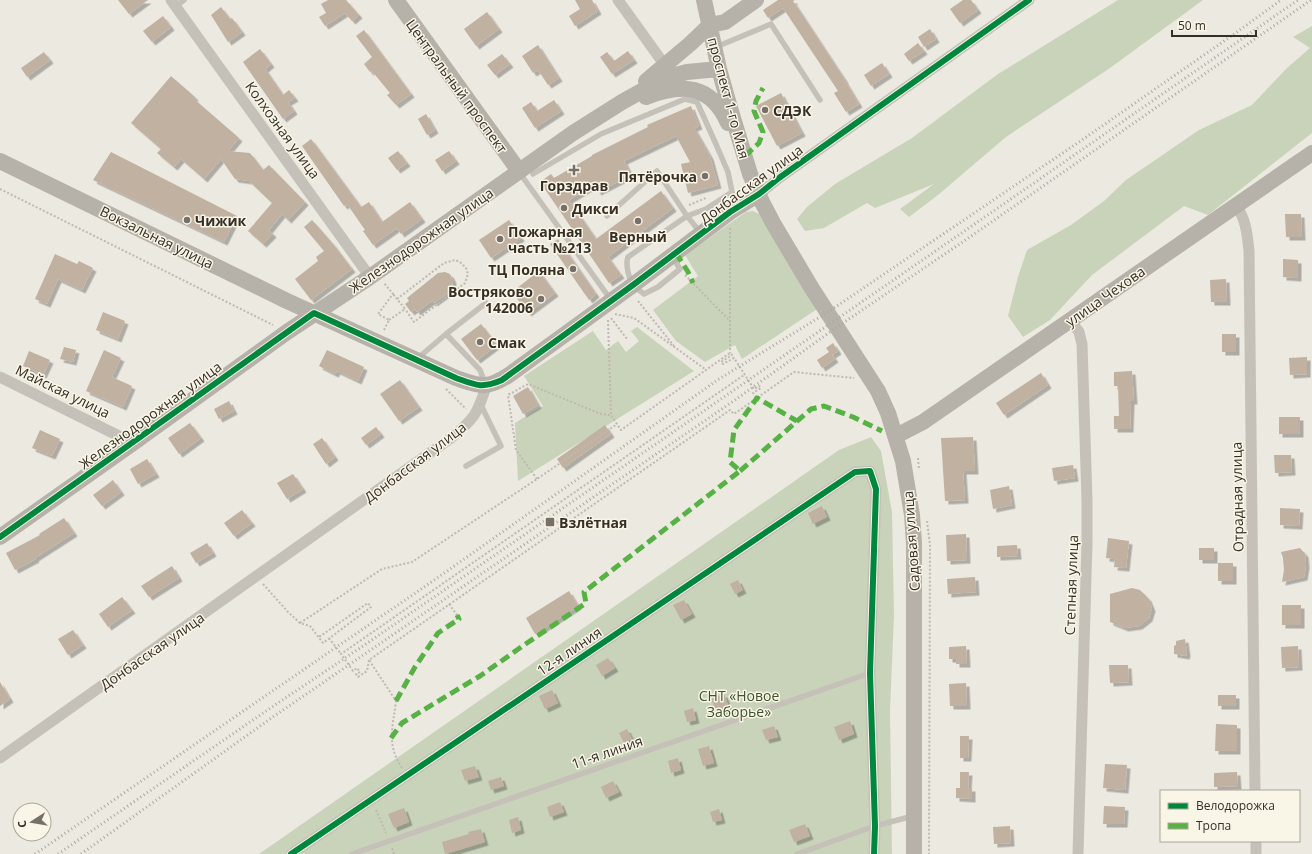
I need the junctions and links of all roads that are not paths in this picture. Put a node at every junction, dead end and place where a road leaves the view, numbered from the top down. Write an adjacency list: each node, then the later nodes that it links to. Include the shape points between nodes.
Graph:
1 (396, 0): 15 (main road, Центральный проспект)
2 (618, 0): 10 (street)
3 (704, 0): 7 (main road, проспект 1-го Мая)
4 (756, 0): 7 (main road, via 725,22)
5 (1029, 0): 17 (street, Донбасская улица)
6 (177, 2): 23 (street, Колхозная улица)
7 (710, 25): 8 (main road, проспект 1-го Мая); 10 (main road)
8 (714, 48): 9 (main road, проспект 1-го Мая); 11 (lane, via 771,24)
9 (719, 69): 10 (main road, Железнодорожная улица); 16 (main road, проспект 1-го Мая)
10 (669, 71): 12 (main road, Железнодорожная улица)
11 (820, 100)
12 (597, 118): 15 (main road, Железнодорожная улица, via 573,133); 16 (main road, via 659,92 681,88 696,90 712,98 719,106)
13 (1312, 153): 19 (main road, улица Чехова)
14 (0, 161): 27 (main road, Вокзальная улица)
15 (526, 173): 18 (lane, via 601,134 685,99 697,102 716,142 725,164); 23 (main road, Железнодорожная улица); 26 (lane)
16 (750, 174): 17 (main road, проспект 1-го Мая)
17 (759, 194): 18 (main road, Донбасская улица); 34 (main road, Садовая улица, via 773,223 878,391)
18 (734, 203): 21 (lane); 22 (main road, Донбасская улица)
19 (1236, 205): 28 (main road, улица Чехова); 40 (street, Отрадная улица, via 1243,216 1250,250)
20 (607, 216): 21 (lane, via 657,171)
21 (687, 216): 22 (lane); 24 (lane, via 628,257)
22 (702, 234): 24 (main road, Донбасская улица, via 676,263)
23 (376, 279): 27 (main road, Железнодорожная улица)
24 (630, 287): 26 (main road, Донбасская улица)
25 (486, 303): 29 (lane)
26 (607, 307): 32 (main road, Донбасская улица, via 509,375)
27 (314, 313): 30 (main road, Вокзальная улица); 35 (main road, Железнодорожная улица)
28 (1070, 320): 34 (main road, улица Чехова, via 923,422); 49 (street, Степная улица, via 1079,332 1082,344 1087,500)
29 (446, 334): 30 (lane); 32 (lane, via 480,370)
30 (417, 360): 32 (main road, Вокзальная улица, via 456,378)
31 (0, 376): 35 (street, Майская улица)
32 (486, 386): 33 (street, Донбасская улица)
33 (481, 405): 36 (lane, via 501,446); 39 (street, Донбасская улица, via 474,417 451,438)
34 (896, 436): 41 (main road, Садовая улица, via 909,491 914,543)
35 (133, 443): 37 (main road, Железнодорожная улица)
36 (466, 466)
37 (0, 537)
38 (870, 673): 42 (street); 44 (street, 12-я линия, via 876,488 870,471 862,471 855,472); 45 (lane, 11-я линия)
39 (0, 758)
40 (1255, 790)
41 (914, 816): 42 (lane); 48 (main road, Садовая улица)
42 (875, 826): 46 (lane); 47 (street)
43 (1256, 842): 50 (street)
44 (291, 854)
45 (352, 854)
46 (797, 854)
47 (874, 854)
48 (914, 854)
49 (1078, 854)
50 (1256, 854)

